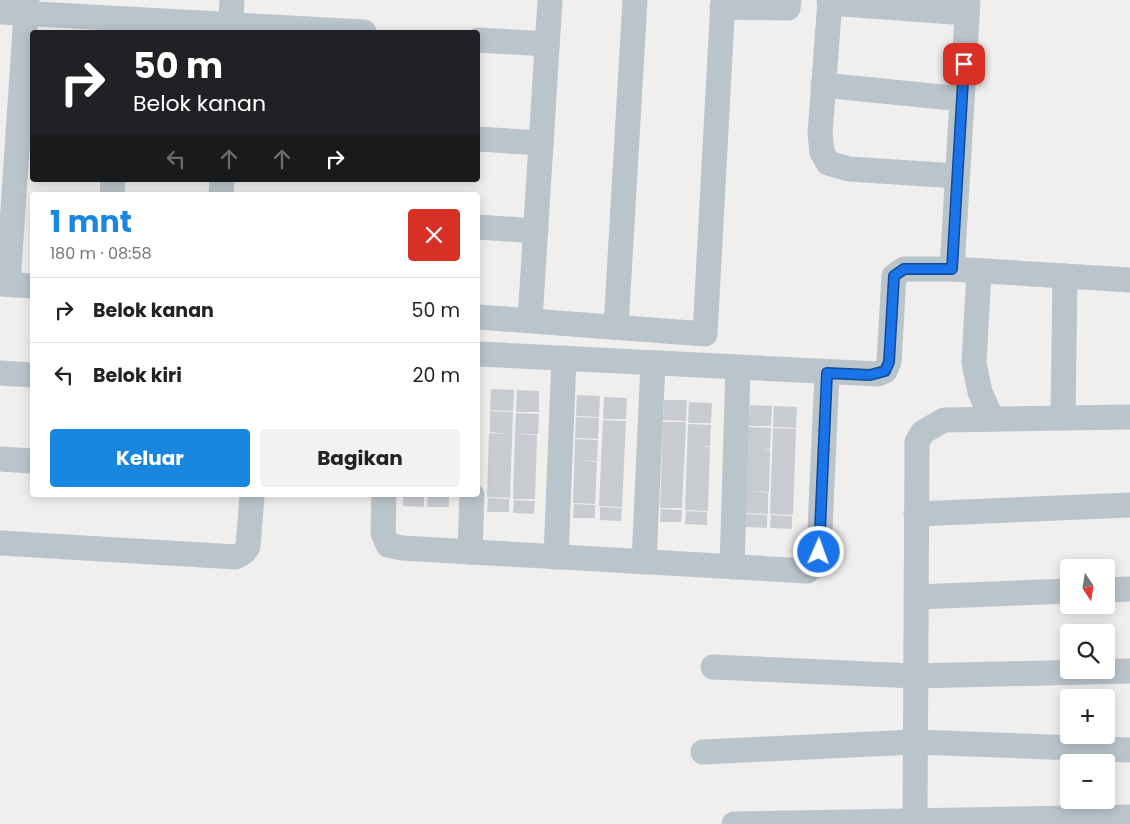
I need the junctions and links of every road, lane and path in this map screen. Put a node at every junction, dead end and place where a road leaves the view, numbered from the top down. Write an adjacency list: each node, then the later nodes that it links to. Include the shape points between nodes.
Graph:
1 (550, 0): 13 (street)
2 (635, 0): 31 (street)
3 (789, 0): 5 (street, via 788,8)
4 (830, 1): 7 (street); 14 (street)
5 (723, 3): 31 (street, via 705,334)
6 (26, 7): 8 (street); 9 (street); 16 (street)
7 (968, 7): 15 (street)
8 (0, 12)
9 (122, 17): 10 (street)
10 (231, 19): 11 (street)
11 (344, 30)
12 (480, 40): 13 (street)
13 (547, 44): 18 (street)
14 (823, 86): 15 (street); 19 (street, via 820,134 822,152 828,163 849,169)
15 (962, 99): 19 (street)
16 (10, 110): 20 (street)
17 (480, 139): 18 (street)
18 (541, 143): 22 (street)
19 (958, 176): 23 (street)
20 (7, 198): 27 (street)
21 (480, 227): 22 (street)
22 (536, 231): 30 (street)
23 (952, 269): 24 (street); 37 (street, via 904,269 894,276 889,362 885,371 870,375)
24 (978, 271): 25 (street); 41 (street, via 974,364 980,392)
25 (1065, 276): 26 (street); 39 (street)
26 (1130, 280)
27 (4, 284): 28 (street)
28 (30, 286)
29 (480, 317): 30 (street)
30 (530, 320): 31 (street)
31 (616, 327)
32 (480, 354): 33 (street)
33 (564, 358): 34 (street); 51 (street)
34 (653, 364): 35 (street); 52 (street)
35 (738, 368): 37 (street); 53 (street)
36 (0, 373): 38 (street)
37 (827, 373): 53 (street, via 819,552 814,566 807,571)
38 (30, 375)
39 (1063, 418): 40 (street); 41 (street)
40 (1130, 418)
41 (992, 419): 48 (street, via 944,420 923,432 917,442)
42 (0, 459): 43 (street)
43 (30, 461)
44 (252, 497): 49 (street, via 248,547 236,557)
45 (384, 497): 50 (street, via 383,534 388,545)
46 (472, 497): 50 (street)
47 (1130, 505): 48 (street)
48 (916, 514): 57 (street)
49 (0, 543)
50 (470, 552): 51 (street)
51 (556, 557): 52 (street)
52 (644, 562): 53 (street)
53 (732, 567)
54 (1130, 589): 55 (street)
55 (1115, 590)
56 (1060, 592): 57 (street)
57 (916, 597): 60 (street)
58 (713, 667): 60 (street)
59 (1130, 671): 60 (street)
60 (915, 676): 61 (street)
61 (914, 742): 62 (street); 63 (street); 65 (street)
62 (1130, 750)
63 (702, 752)
64 (1130, 817): 65 (street)
65 (915, 822): 66 (street)
66 (734, 824)

